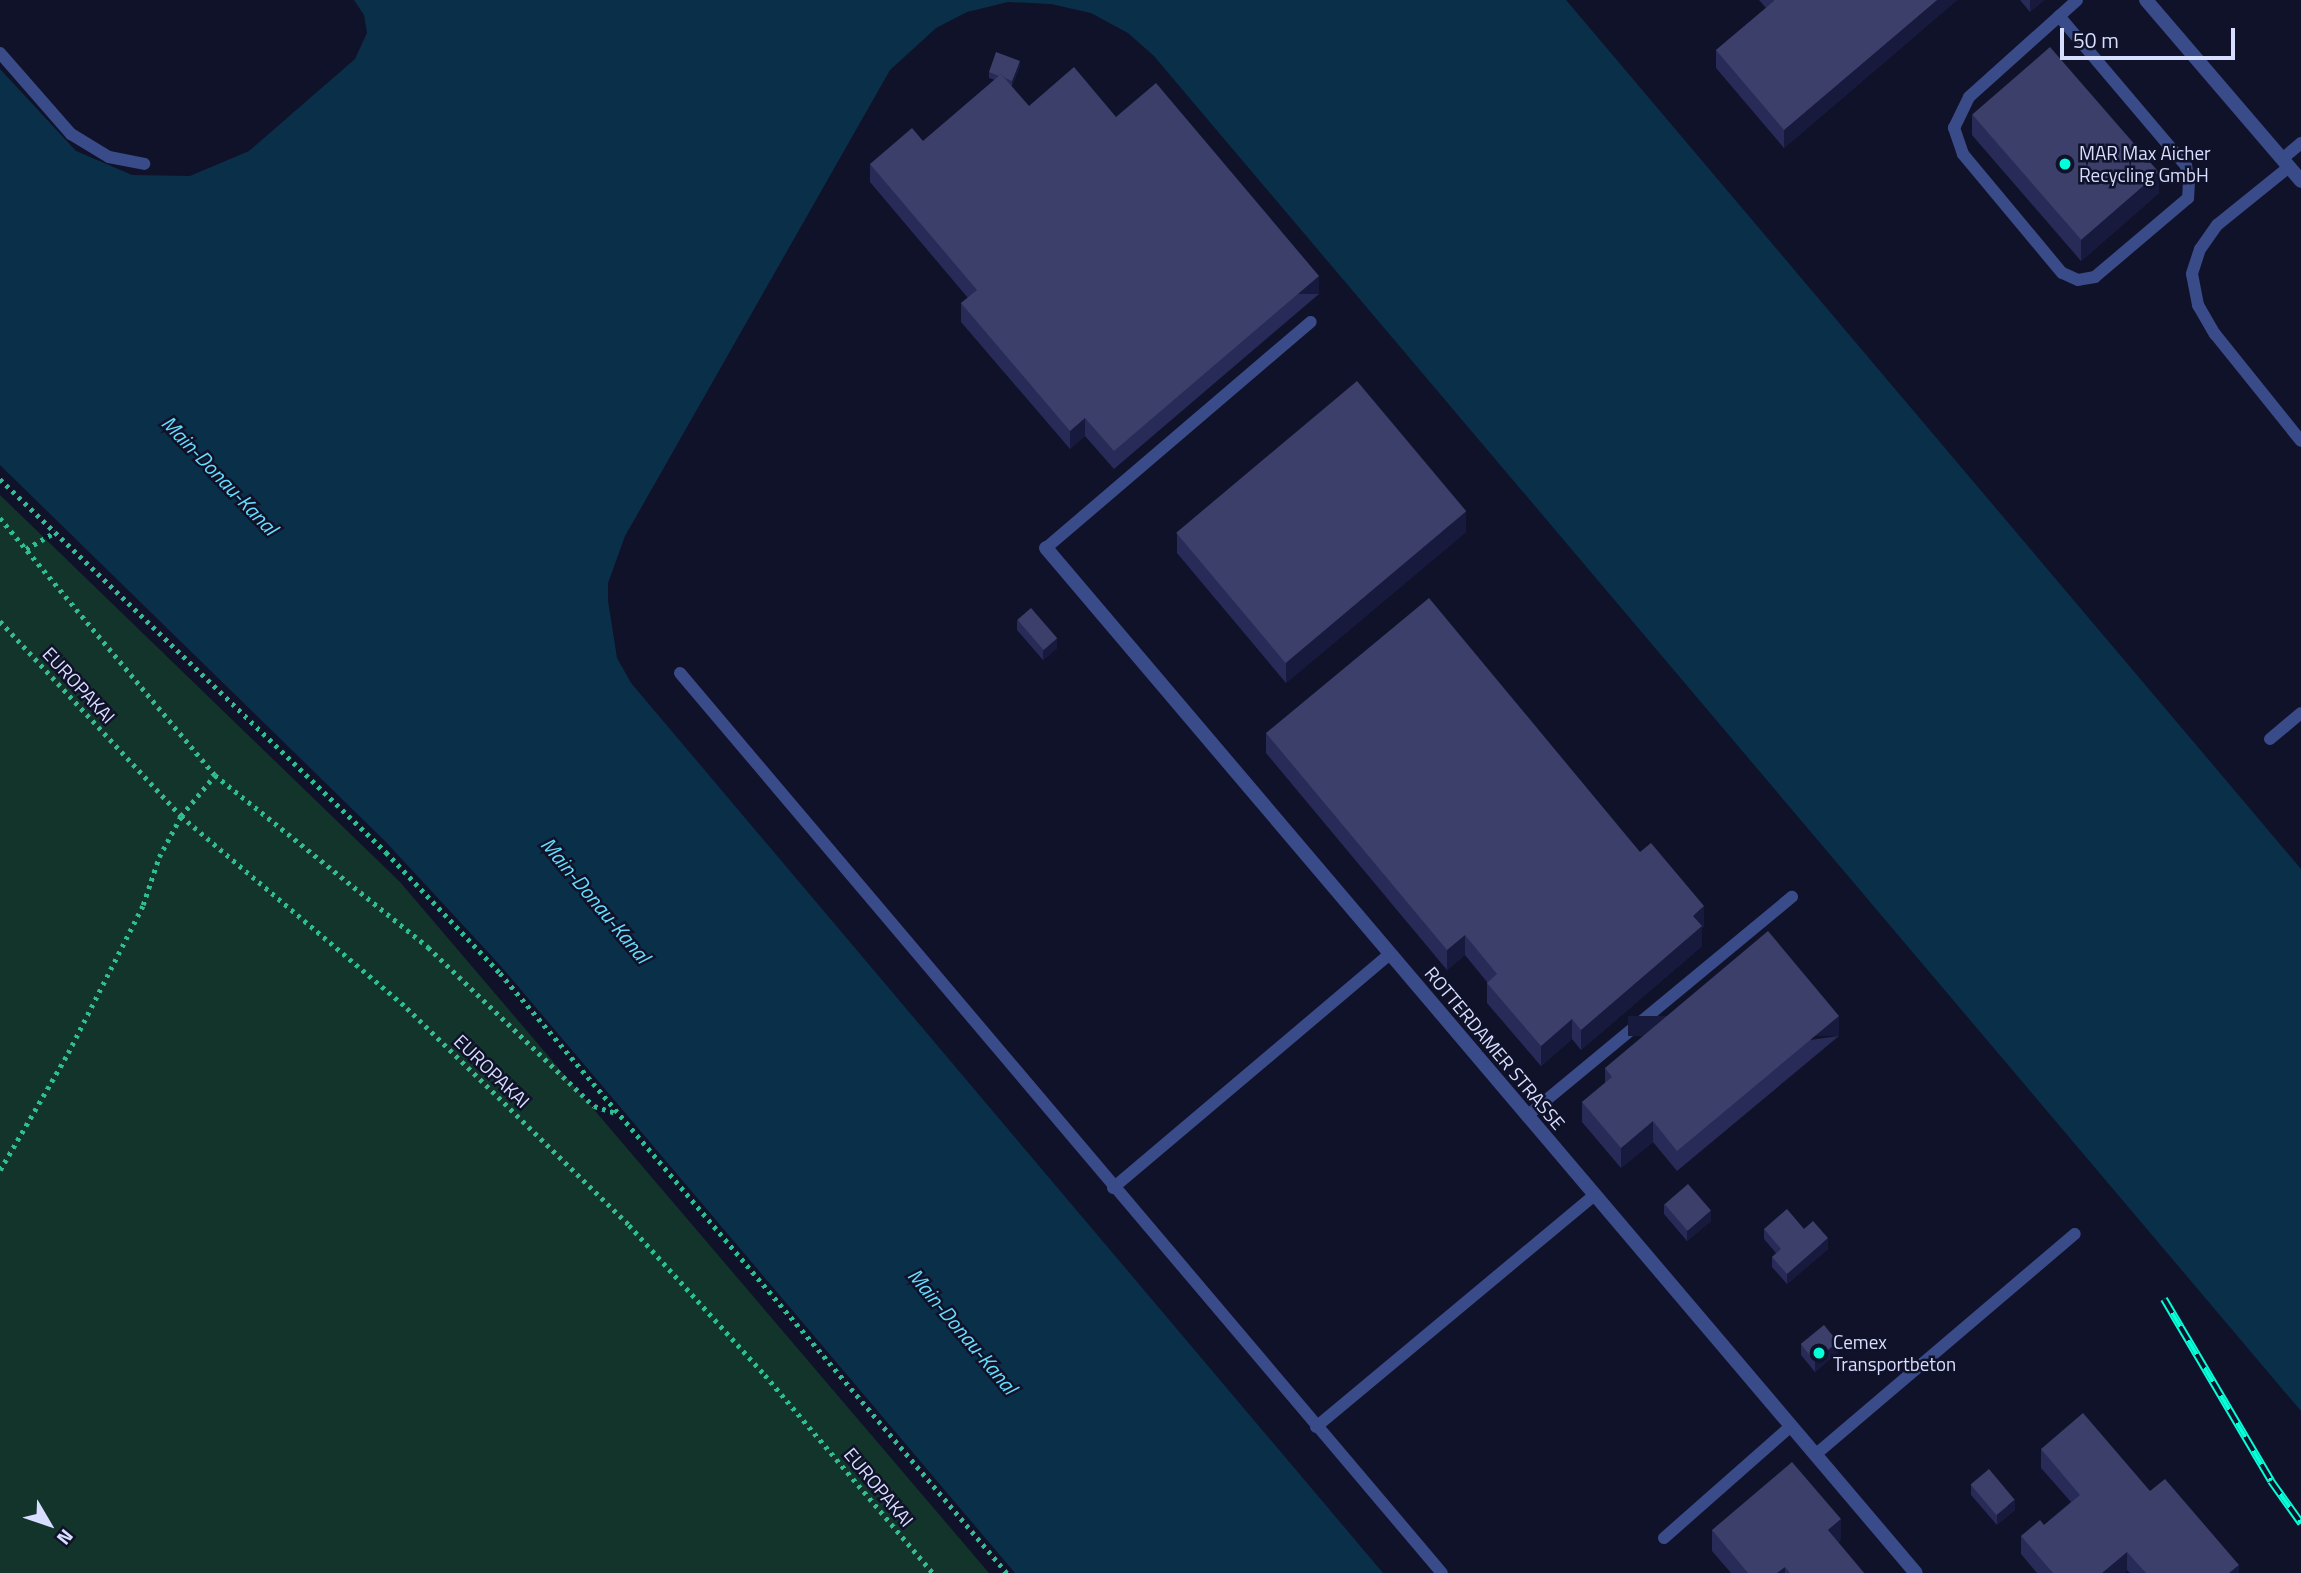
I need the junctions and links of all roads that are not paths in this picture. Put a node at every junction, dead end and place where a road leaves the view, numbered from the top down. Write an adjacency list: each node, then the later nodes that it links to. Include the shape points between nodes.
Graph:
1 (2077, 0): 3 (lane)
2 (2146, 0): 6 (street)
3 (2059, 16): 3 (lane, via 1969,97 1954,128 1963,153 2063,273 2078,280 2095,277 2188,198 2189,181 2186,166)
4 (0, 53): 7 (lane, via 71,134 109,157)
5 (2301, 143): 6 (lane)
6 (2286, 163): 8 (street); 10 (lane, via 2217,225 2200,249 2192,274 2198,305 2215,334)
7 (144, 164)
8 (2301, 181)
9 (1311, 322): 11 (lane)
10 (2300, 437)
11 (1046, 548): 16 (street, ROTTERDAMER STRASSE)
12 (680, 673): 18 (lane)
13 (2301, 713): 14 (lane)
14 (2270, 739)
15 (1792, 897): 17 (lane)
16 (1390, 954): 17 (street, ROTTERDAMER STRASSE); 18 (lane)
17 (1527, 1116): 19 (street, ROTTERDAMER STRASSE)
18 (1113, 1188): 22 (lane)
19 (1594, 1195): 21 (street, ROTTERDAMER STRASSE); 22 (lane)
20 (2075, 1234): 23 (lane)
21 (1791, 1426): 23 (street, ROTTERDAMER STRASSE); 24 (lane)
22 (1316, 1427): 25 (lane)
23 (1815, 1455): 26 (street, ROTTERDAMER STRASSE)
24 (1664, 1538)
25 (1441, 1573)
26 (1916, 1573)

